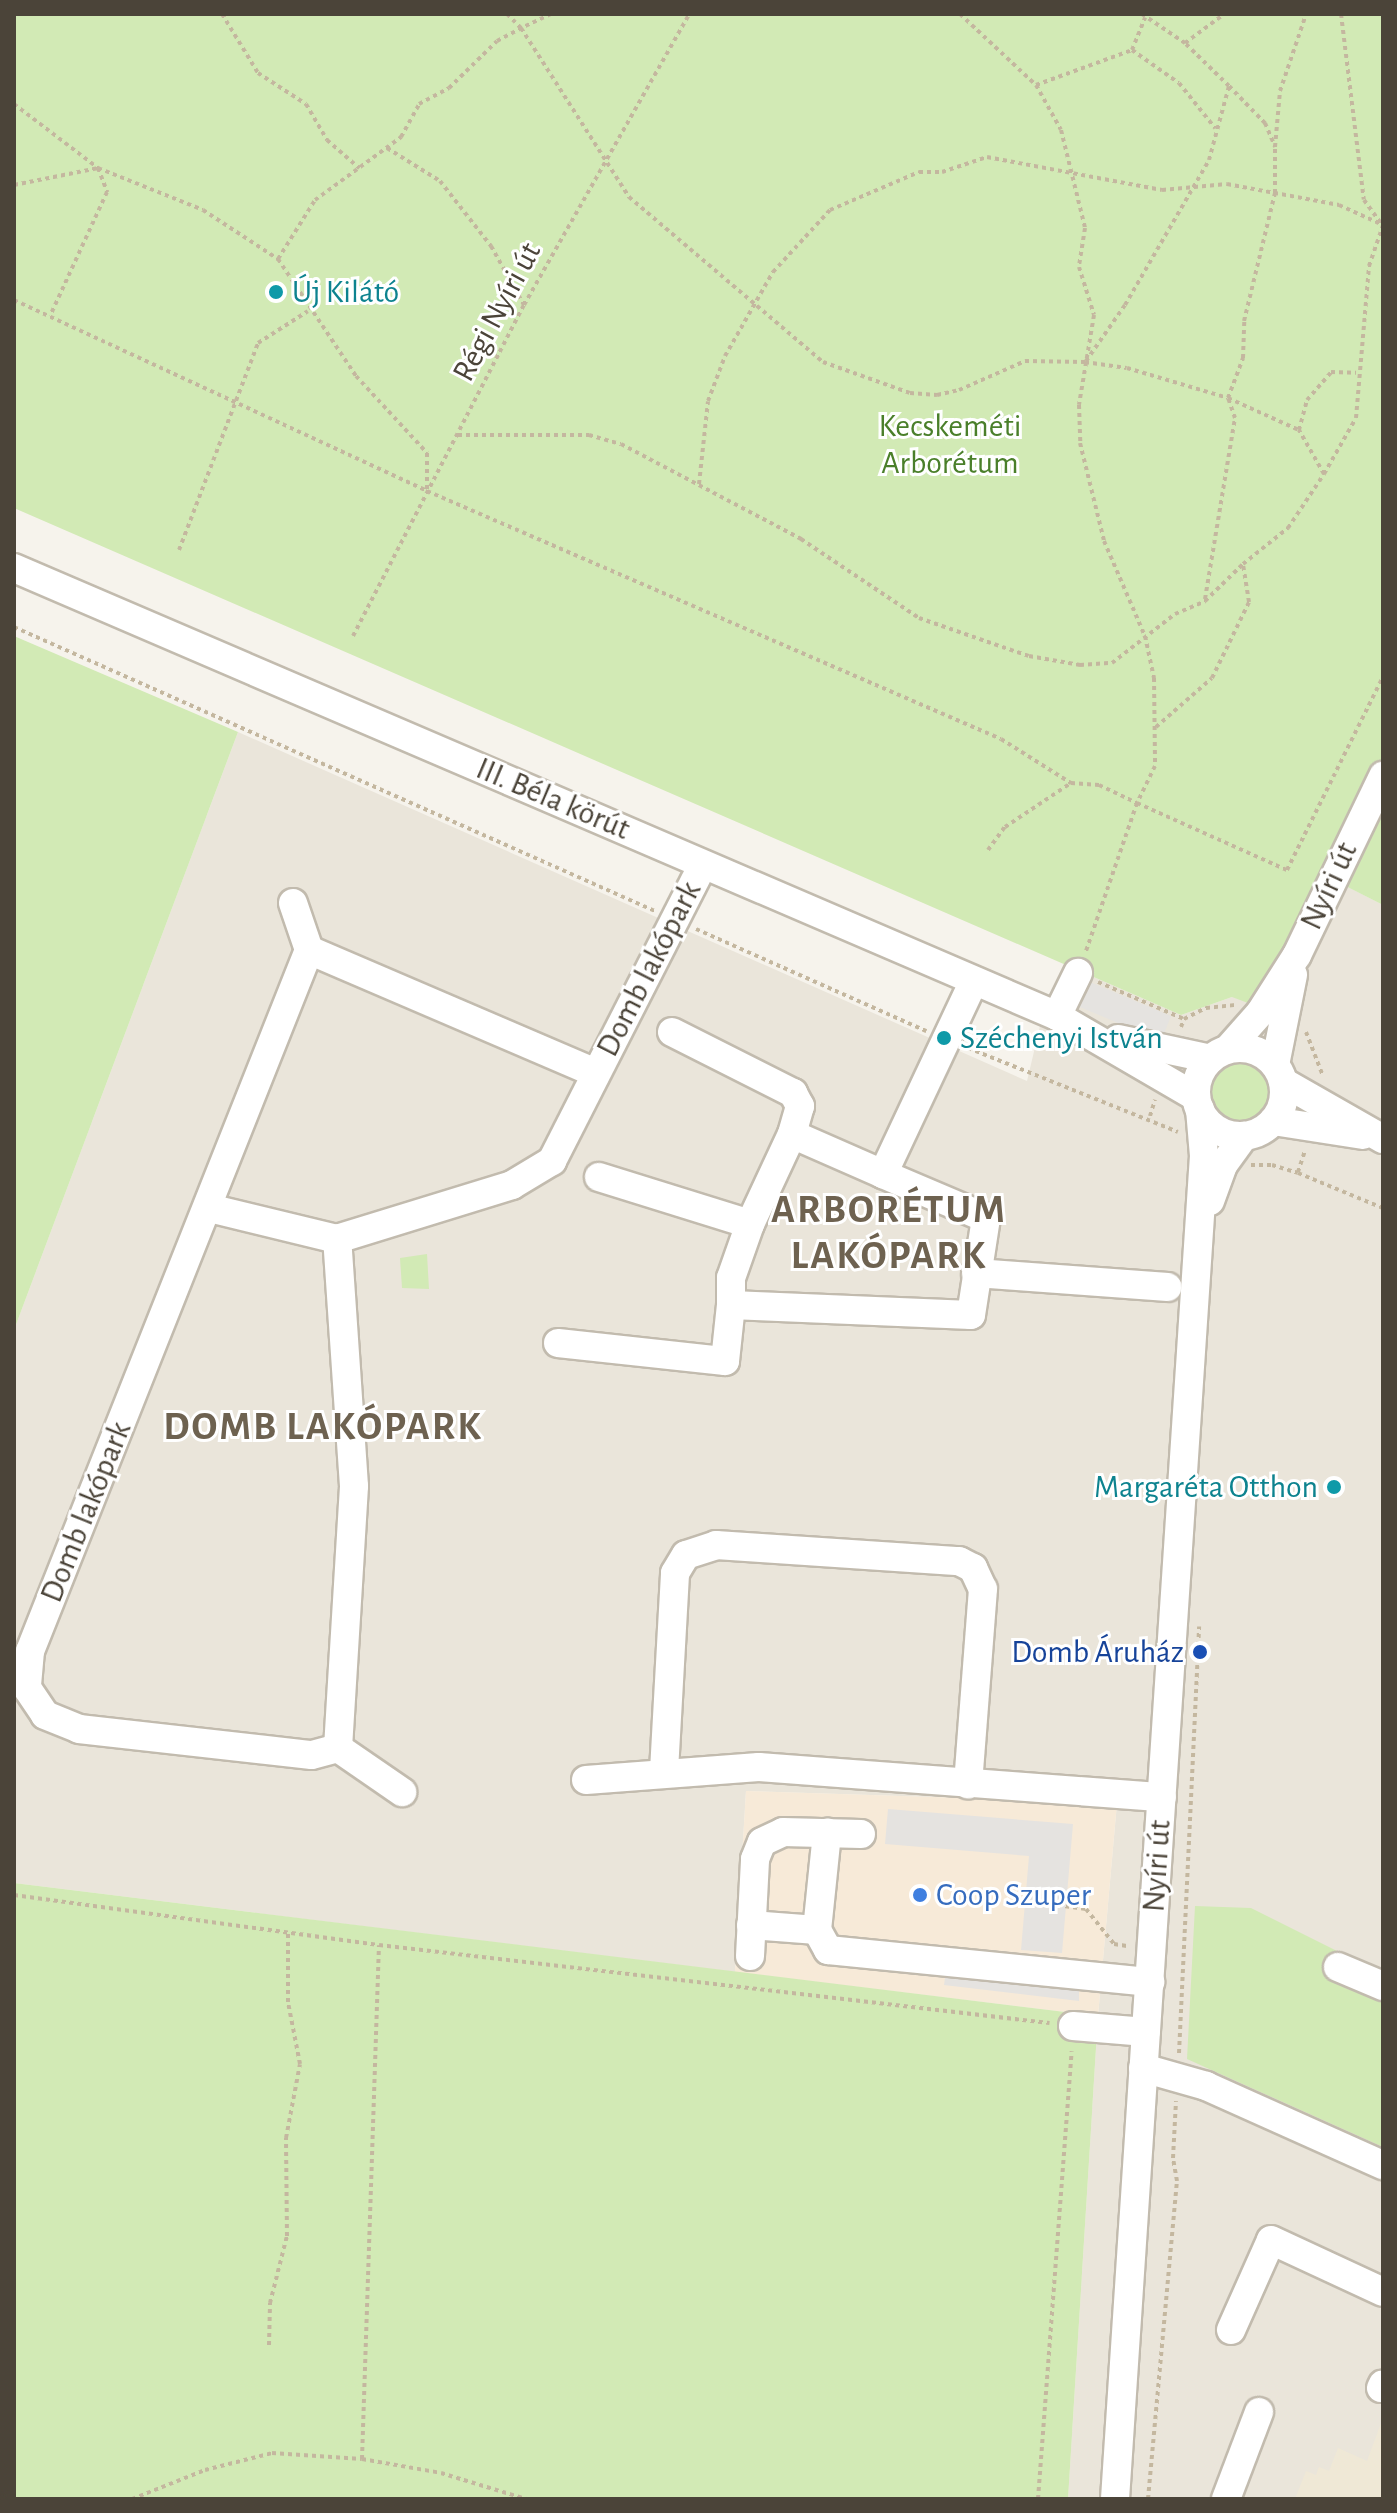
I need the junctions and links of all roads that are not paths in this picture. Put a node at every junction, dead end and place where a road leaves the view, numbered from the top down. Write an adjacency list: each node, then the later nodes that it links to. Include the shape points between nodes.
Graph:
1 (14, 568): 3 (street, III. Béla körút)
2 (1383, 776): 6 (street, Nyíri út)
3 (703, 865): 8 (street, III. Béla körút); 13 (street, Domb lakópark)
4 (293, 903): 5 (street)
5 (309, 950): 13 (street, Domb lakópark); 22 (street, Domb lakópark)
6 (1297, 955): 12 (street, Nyíri út, via 1260,1013); 14 (street, Nyíri út)
7 (1079, 972): 9 (street)
8 (974, 981): 9 (street, III. Béla körút); 20 (street)
9 (1057, 1016): 10 (street, III. Béla körút)
10 (1091, 1031): 12 (street, III. Béla körút); 15 (street, III. Béla körút)
11 (672, 1032): 17 (street, via 793,1093 800,1106)
12 (1219, 1054): 14 (street, via 1254,1050); 15 (street, via 1202,1069)
13 (596, 1073): 25 (street, Domb lakópark, via 545,1168 512,1185)
14 (1279, 1073): 16 (street, via 1281,1109); 19 (street)
15 (1198, 1103): 18 (street, via 1218,1130); 24 (street, Nyíri út, via 1204,1156)
16 (1273, 1121): 18 (street); 19 (street)
17 (792, 1134): 20 (street); 23 (street)
18 (1244, 1136): 24 (street, Nyíri út, via 1223,1165)
19 (1381, 1139)
20 (883, 1174): 26 (street, via 986,1218)
21 (599, 1177): 23 (street)
22 (209, 1208): 25 (street); 30 (street, Domb lakópark, via 30,1651 27,1688 45,1715 79,1729 312,1755)
23 (750, 1224): 28 (street, via 731,1278)
24 (1199, 1232): 35 (street, Nyíri út)
25 (337, 1239): 30 (street, via 354,1486)
26 (976, 1273): 27 (street); 28 (street, via 971,1315)
27 (1167, 1287)
28 (731, 1305): 29 (street, via 725,1361)
29 (558, 1343)
30 (338, 1748): 34 (street)
31 (664, 1771): 32 (street); 33 (street, via 759,1767); 33 (street, via 675,1573 691,1552 716,1545 959,1561 973,1568 983,1589)
32 (586, 1780)
33 (968, 1784): 35 (street)
34 (402, 1792)
35 (1162, 1797): 42 (street, Nyíri út)
36 (827, 1833): 37 (street); 38 (street, via 783,1832 762,1842 755,1859); 39 (street)
37 (861, 1834)
38 (751, 1925): 39 (street); 40 (street)
39 (817, 1930): 42 (street, via 828,1950)
40 (750, 1956)
41 (1338, 1967): 43 (street)
42 (1150, 1982): 45 (street, Nyíri út)
43 (1383, 1986)
44 (1073, 2026): 45 (street)
45 (1146, 2032): 46 (street, Nyíri út)
46 (1143, 2068): 47 (street, via 1178,2077); 51 (street, Nyíri út)
47 (1383, 2165)
48 (1383, 2291): 49 (street, via 1271,2240)
49 (1231, 2330)
50 (1259, 2412): 52 (street)
51 (1115, 2499)
52 (1226, 2499)

